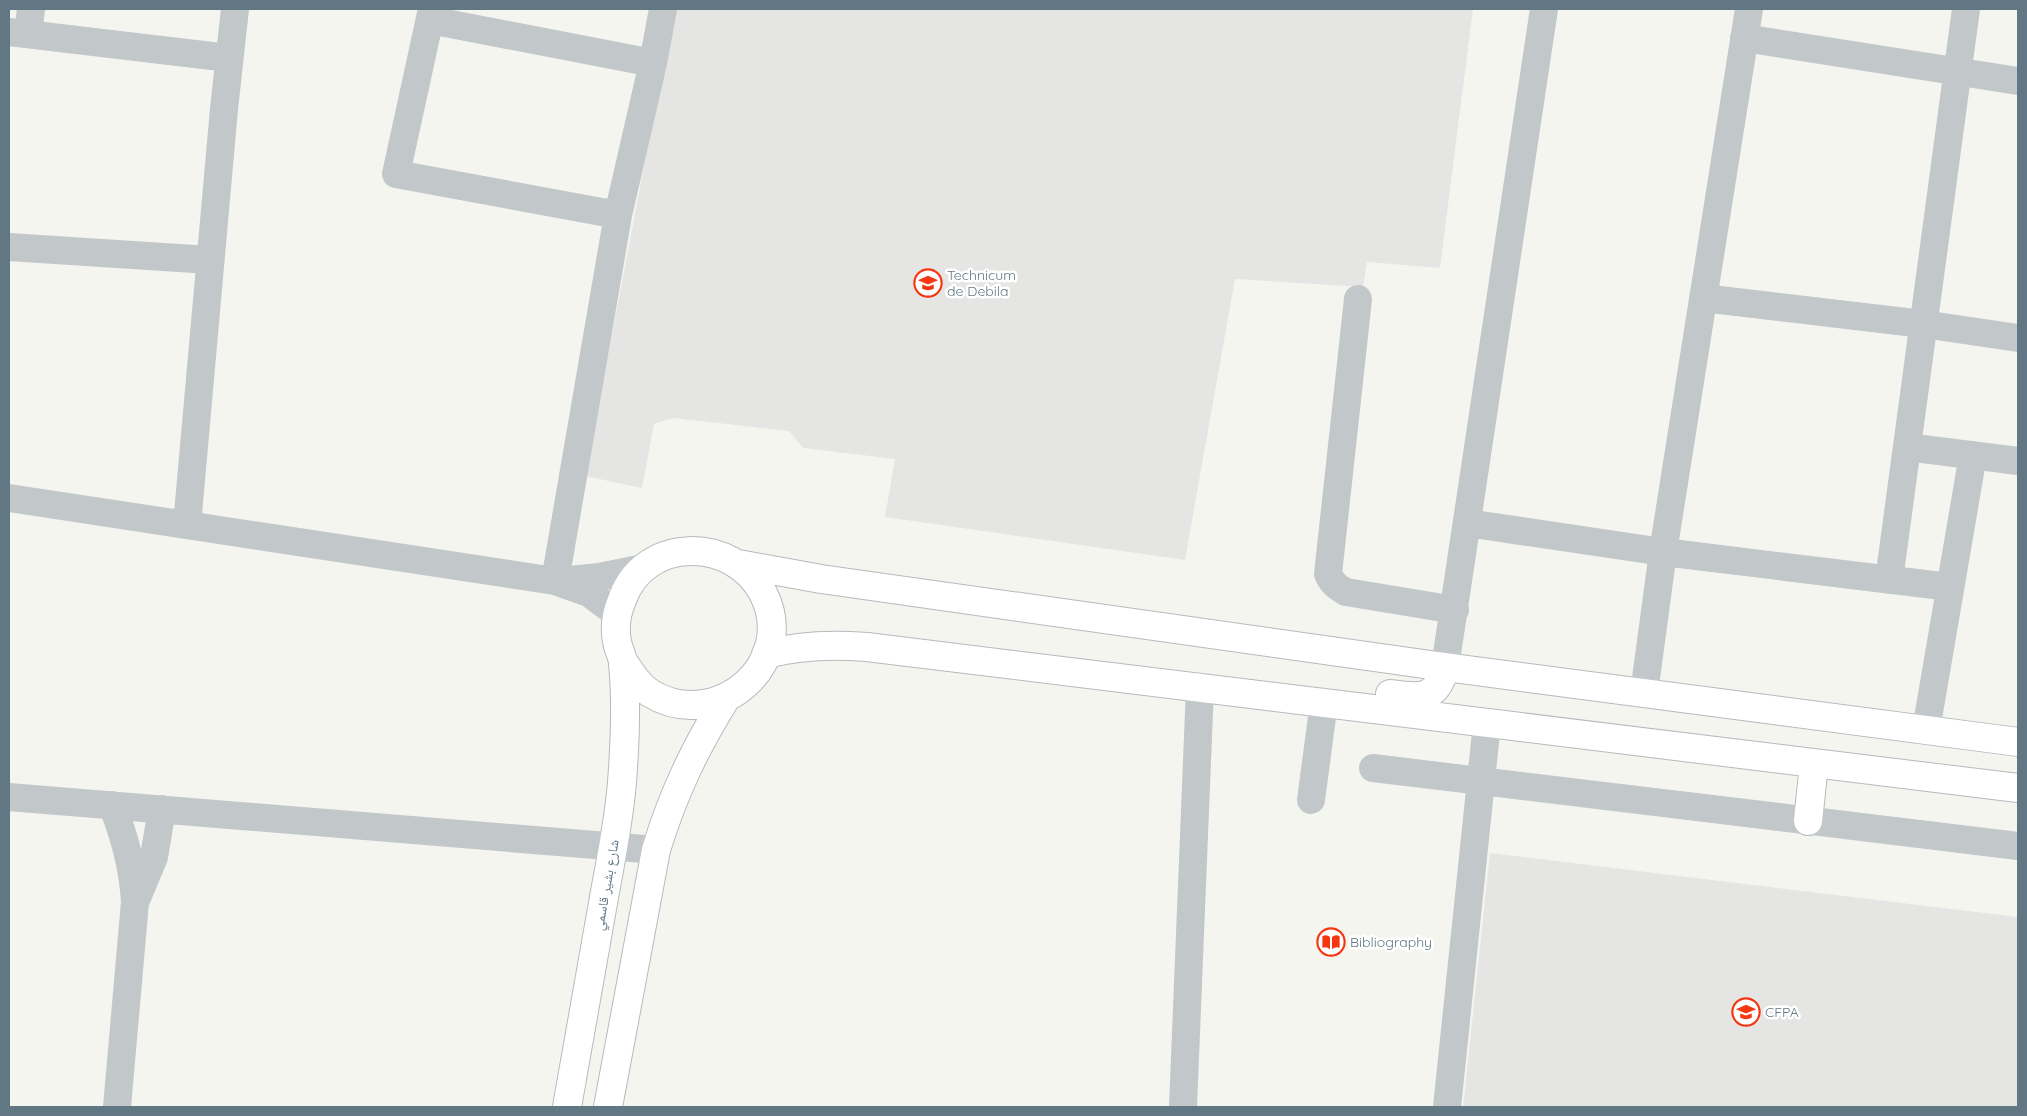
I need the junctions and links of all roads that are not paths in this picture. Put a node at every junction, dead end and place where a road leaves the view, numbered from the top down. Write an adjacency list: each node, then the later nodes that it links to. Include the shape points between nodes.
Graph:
1 (235, 9): 9 (street)
2 (662, 9): 10 (street)
3 (1544, 9): 24 (street)
4 (1749, 9): 8 (street)
5 (1966, 9): 11 (street)
6 (431, 14): 10 (street); 13 (street, via 396,174)
7 (22, 25): 9 (street)
8 (1744, 38): 11 (street); 16 (street)
9 (229, 58): 15 (street)
10 (653, 63): 13 (street)
11 (1957, 72): 12 (street); 18 (street)
12 (2018, 81)
13 (618, 215): 30 (street)
14 (9, 246): 15 (street)
15 (210, 260): 25 (street)
16 (1703, 298): 18 (street); 26 (street)
17 (1358, 299): 32 (street, via 1328,574 1338,588 1346,592)
18 (1923, 324): 19 (street); 20 (street)
19 (2018, 338)
20 (1906, 447): 21 (street); 29 (street)
21 (1973, 455): 22 (street); 31 (street)
22 (2018, 461)
23 (9, 498): 25 (street)
24 (1467, 523): 26 (street); 32 (street)
25 (187, 525): 30 (street)
26 (1663, 552): 29 (street); 39 (street)
27 (738, 564): 28 (main road, via 720,554 700,550 680,551 661,557); 34 (main road, via 753,577 764,594 771,634); 36 (main road, via 821,579)
28 (644, 568): 30 (street); 33 (main road, via 622,596)
29 (1889, 580): 31 (street)
30 (554, 581): 33 (street, via 589,593)
31 (1950, 587): 43 (street)
32 (1455, 610): 36 (street)
33 (617, 614): 35 (main road, via 618,646)
34 (766, 654): 37 (main road, via 817,644 867,647); 40 (main road, via 744,687)
35 (623, 661): 40 (main road, via 649,692 667,701 686,706); 57 (main road, شارع بشير قاسمي, via 625,742)
36 (1445, 667): 38 (main road, via 1438,686 1432,692 1415,698 1289,680 1256,685); 39 (main road)
37 (1200, 688): 38 (main road); 63 (street)
38 (1242, 692): 41 (main road)
39 (1644, 693): 43 (main road)
40 (726, 698): 58 (main road, via 685,771)
41 (1324, 702): 42 (main road); 52 (street)
42 (1487, 723): 45 (main road); 48 (street)
43 (1926, 730): 44 (main road)
44 (2018, 742)
45 (1814, 764): 49 (main road); 55 (main road)
46 (1373, 768): 48 (street)
47 (2018, 770): 49 (main road, via 1996,772)
48 (1481, 781): 55 (street); 64 (street)
49 (1979, 782): 50 (main road)
50 (2018, 788)
51 (9, 797): 53 (street)
52 (1312, 800)
53 (112, 805): 54 (street); 59 (street, via 129,852)
54 (162, 809): 57 (street); 59 (street, via 154,857)
55 (1808, 821): 56 (street)
56 (2018, 846)
57 (612, 847): 58 (street); 61 (main road, شارع بشير قاسمي)
58 (656, 850): 62 (main road)
59 (135, 902): 60 (street)
60 (117, 1107)
61 (568, 1107)
62 (608, 1107)
63 (1182, 1107)
64 (1447, 1107)

